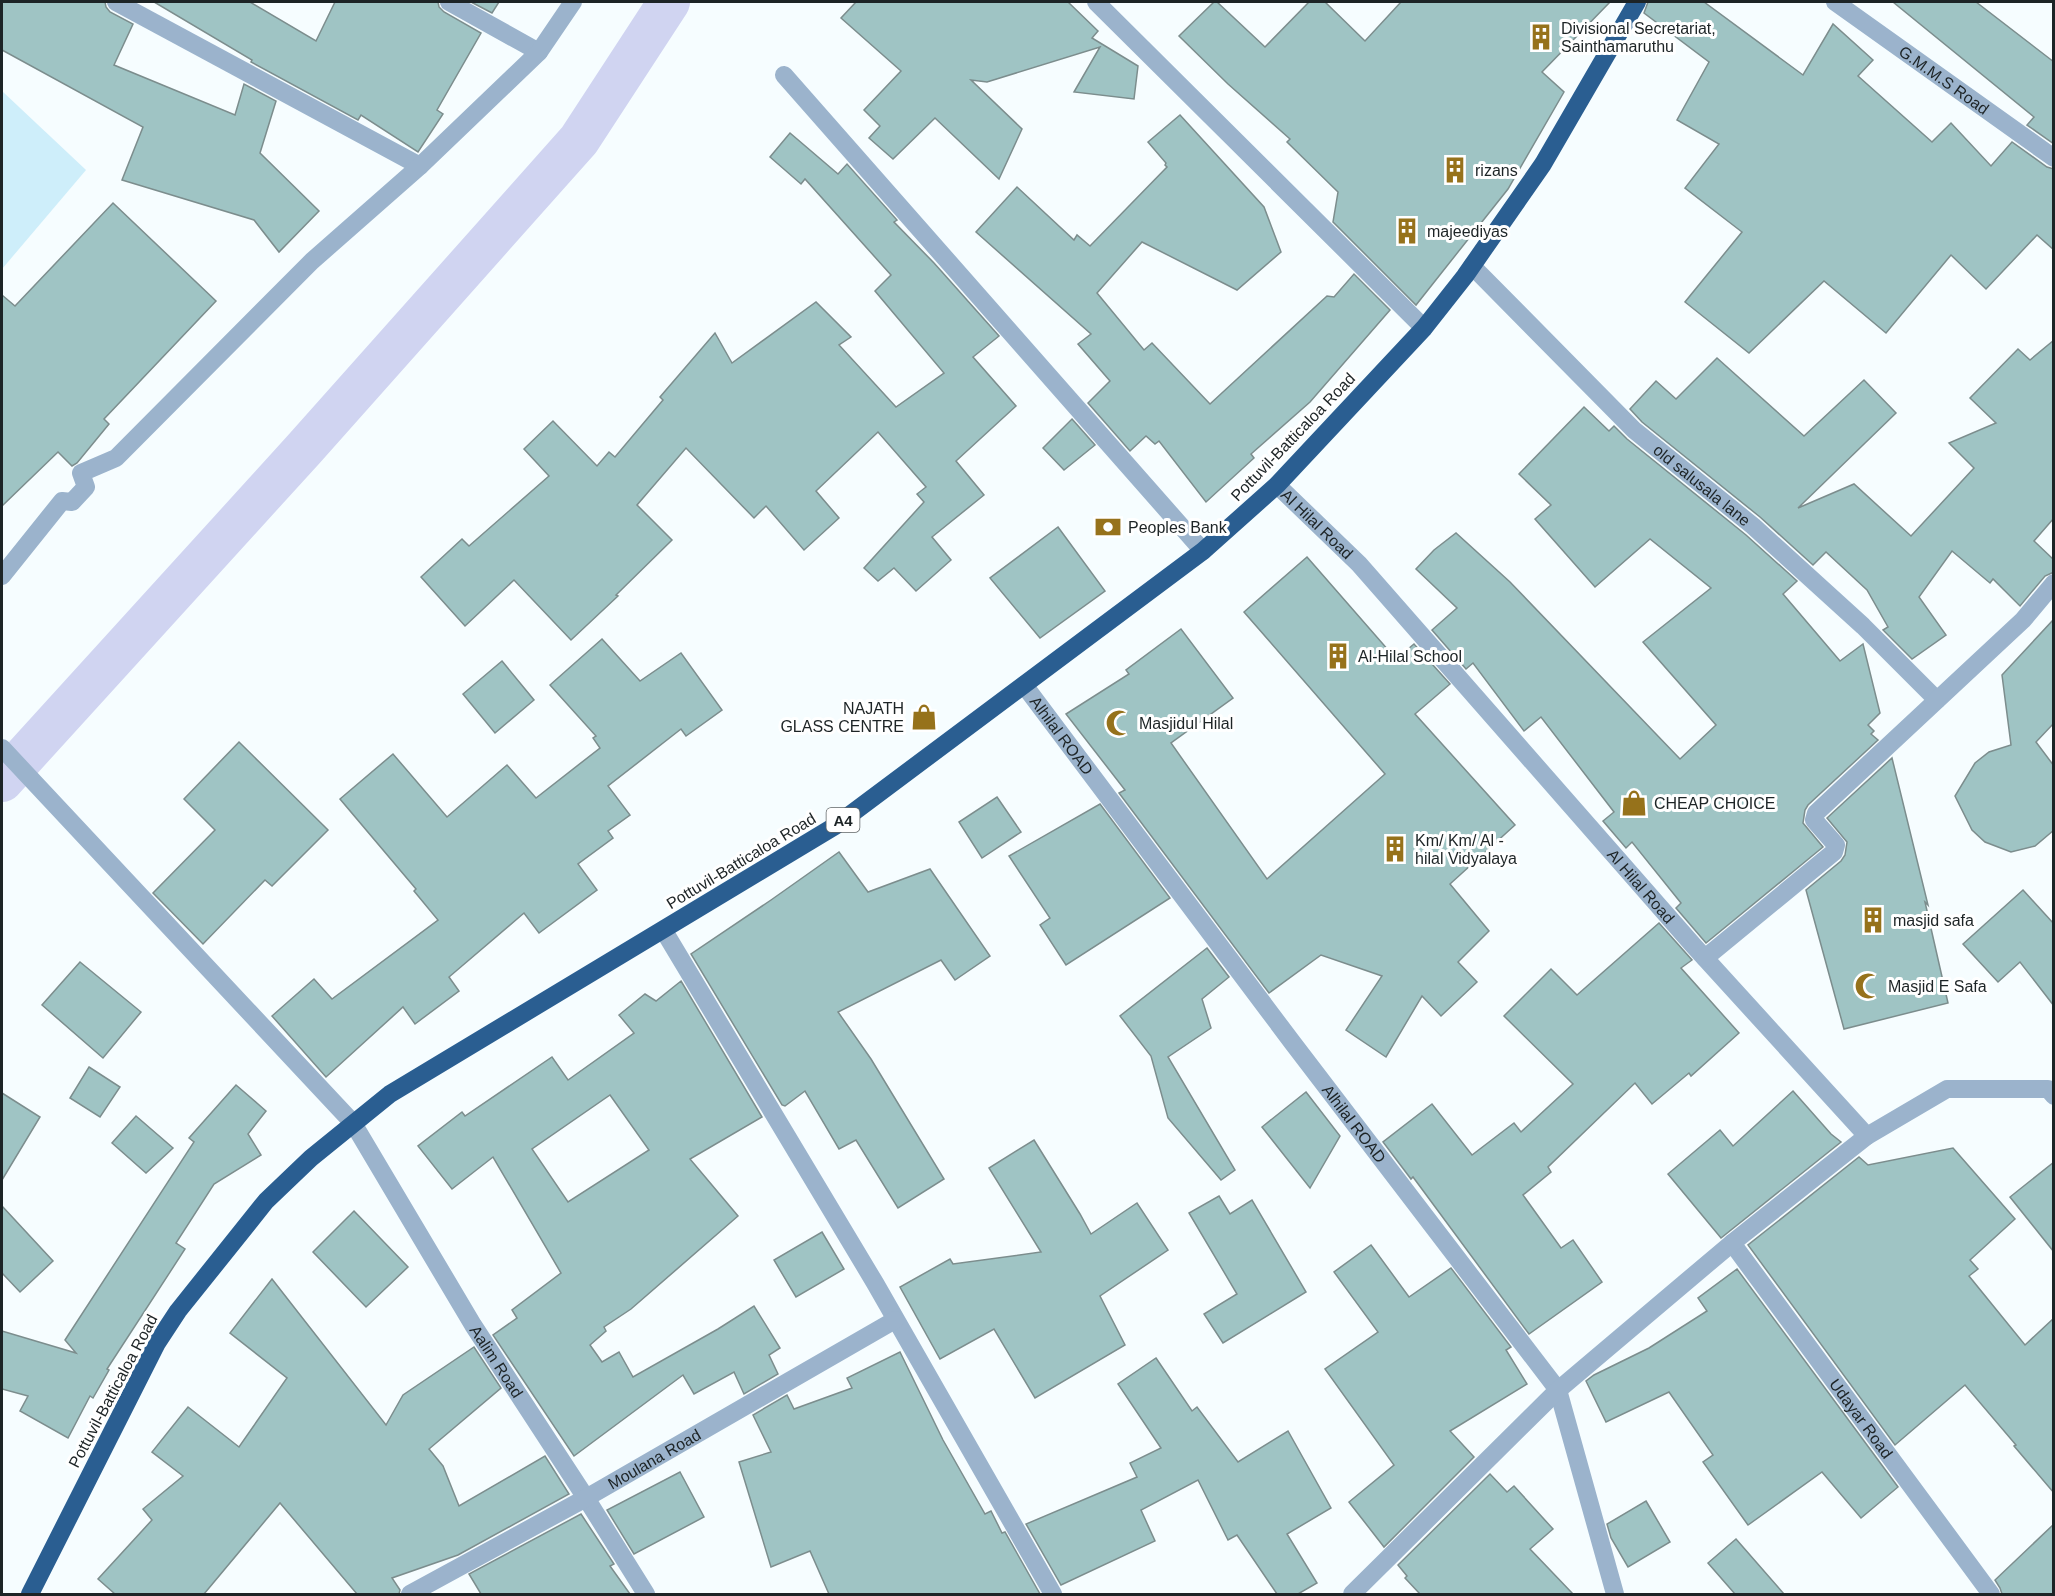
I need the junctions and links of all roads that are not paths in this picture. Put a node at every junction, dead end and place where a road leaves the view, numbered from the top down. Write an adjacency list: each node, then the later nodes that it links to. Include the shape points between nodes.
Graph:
1 (116, 2): 10 (street)
2 (449, 2): 7 (street)
3 (573, 2): 7 (street)
4 (1096, 2): 12 (street)
5 (1637, 2): 11 (highway, Pottuvil-Batticaloa Road / A4, via 1543,164)
6 (1835, 2): 9 (street, G.M.M.S Road)
7 (539, 52): 10 (street)
8 (784, 75): 14 (street)
9 (2054, 158)
10 (420, 166): 15 (street, via 312,261 116,458 81,473 86,487 72,502 62,501)
11 (1472, 266): 12 (highway, Pottuvil-Batticaloa Road / A4); 18 (street, old salusala lane, via 1634,430 1753,526)
12 (1424, 328): 13 (highway, Pottuvil-Batticaloa Road / A4)
13 (1277, 485): 14 (highway, Pottuvil-Batticaloa Road / A4); 21 (street, Al Hilal Road, via 1359,564)
14 (1203, 551): 17 (highway, Pottuvil-Batticaloa Road / A4)
15 (2, 576)
16 (2054, 583): 18 (street, via 2023,620)
17 (1024, 685): 20 (highway, Pottuvil-Batticaloa Road / A4, via 835,826); 27 (street, Alhilal ROAD)
18 (1937, 700): 21 (street, via 1815,813 1814,820 1836,845 1834,852)
19 (2, 748): 23 (street, Aalim Road)
20 (664, 931): 23 (highway, Pottuvil-Batticaloa Road / A4, via 390,1094); 26 (street)
21 (1705, 958): 24 (street, Al Hilal Road)
22 (2052, 1090): 24 (street, via 1947,1089)
23 (353, 1123): 28 (street, Aalim Road, via 473,1324); 29 (highway, Pottuvil-Batticaloa Road / A4, via 266,1201 178,1311 147,1362)
24 (1867, 1136): 25 (street)
25 (1732, 1243): 27 (street); 35 (street, Udayar Road)
26 (895, 1320): 28 (street, Moulana Road); 32 (street)
27 (1558, 1390): 33 (street); 34 (street, Alhilal ROAD)
28 (586, 1498): 30 (street, Moulana Road); 31 (street, Aalim Road)
29 (30, 1594)
30 (410, 1594)
31 (646, 1594)
32 (1053, 1594)
33 (1352, 1594)
34 (1615, 1594)
35 (1991, 1594)

